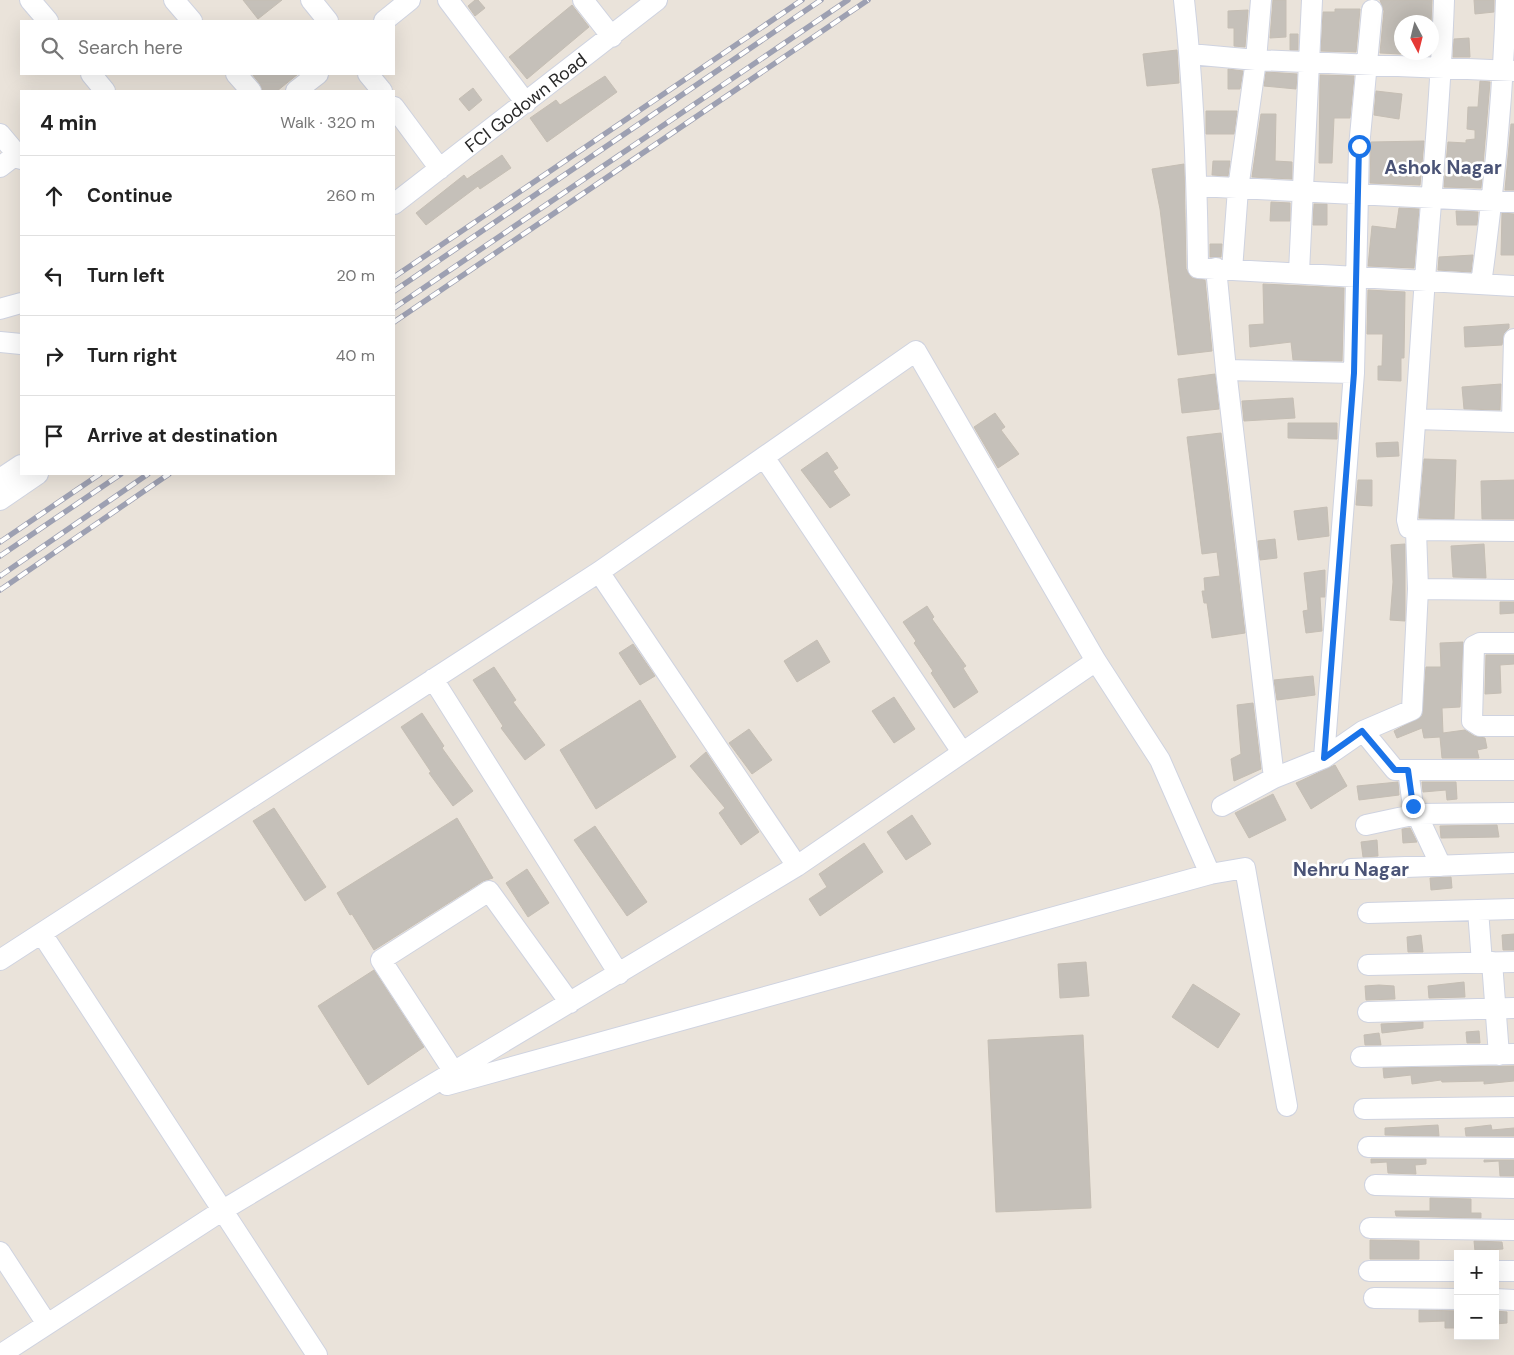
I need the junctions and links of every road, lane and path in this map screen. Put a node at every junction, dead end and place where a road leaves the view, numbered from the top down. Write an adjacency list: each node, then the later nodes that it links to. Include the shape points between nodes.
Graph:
1 (30, 0): 14 (street)
2 (174, 0): 15 (street)
3 (311, 0): 16 (street)
4 (410, 0): 17 (street)
5 (448, 0): 33 (street)
6 (583, 0): 18 (street)
7 (657, 0): 18 (street, FCI Godown Road)
8 (1184, 0): 19 (street)
9 (1261, 0): 20 (street)
10 (1312, 0): 21 (street)
11 (1444, 0): 23 (street)
12 (1506, 0): 24 (street)
13 (1372, 10): 22 (street)
14 (47, 20)
15 (191, 20)
16 (327, 20)
17 (385, 20)
18 (612, 37): 33 (street, FCI Godown Road)
19 (1190, 54): 20 (street); 39 (street)
20 (1256, 60): 21 (street); 40 (street)
21 (1308, 62): 22 (street); 41 (street)
22 (1368, 64): 23 (street); 42 (street)
23 (1442, 68): 24 (street); 43 (street)
24 (1509, 70): 44 (street)
25 (92, 75): 29 (street)
26 (237, 75): 30 (street)
27 (317, 75): 31 (street)
28 (369, 75): 32 (street)
29 (104, 90)
30 (250, 90)
31 (297, 90)
32 (381, 90)
33 (526, 103): 38 (street, FCI Godown Road)
34 (395, 108): 38 (street)
35 (0, 134): 36 (street)
36 (19, 157): 37 (street)
37 (0, 167)
38 (440, 169): 46 (street, FCI Godown Road)
39 (1197, 186): 40 (street); 47 (street, via 1198,268)
40 (1238, 189): 41 (street); 47 (street)
41 (1303, 192): 42 (street); 48 (street)
42 (1357, 194): 43 (street); 49 (street)
43 (1432, 198): 44 (street); 50 (street)
44 (1492, 201): 45 (street); 51 (street)
45 (1514, 202)
46 (395, 203)
47 (1224, 269): 48 (street); 58 (street)
48 (1299, 272): 49 (street)
49 (1355, 276): 50 (street); 59 (street)
50 (1425, 282): 51 (street); 60 (street)
51 (1480, 284): 52 (street)
52 (1514, 286)
53 (20, 303): 54 (street)
54 (0, 309)
55 (1514, 339): 61 (street)
56 (0, 342): 57 (street)
57 (20, 344)
58 (1226, 370): 59 (street); 81 (street)
59 (1354, 373): 78 (street)
60 (1417, 419): 61 (street); 67 (street, via 1407,520 1409,528)
61 (1513, 422)
62 (764, 458): 69 (street); 73 (street, via 916,351); 77 (street)
63 (20, 466): 65 (street)
64 (37, 475): 66 (street)
65 (0, 479)
66 (0, 500)
67 (1416, 530): 68 (street); 70 (street)
68 (1514, 531)
69 (599, 572): 74 (street); 87 (street)
70 (1418, 589): 71 (street); 76 (street, via 1412,710)
71 (1514, 590)
72 (1514, 643): 75 (street, via 1480,643 1474,646 1472,721 1480,726)
73 (1096, 661): 77 (street); 90 (street, via 1160,760)
74 (433, 679): 94 (street); 99 (street)
75 (1514, 726)
76 (1362, 731): 78 (street); 79 (street, via 1395,770)
77 (962, 752): 87 (street)
78 (1324, 758): 81 (street)
79 (1408, 770): 80 (street); 84 (street)
80 (1514, 770)
81 (1274, 778): 82 (street)
82 (1222, 806)
83 (1514, 813): 84 (street)
84 (1417, 814): 85 (street); 88 (street)
85 (1366, 825)
86 (1514, 863): 88 (street)
87 (797, 866): 99 (street)
88 (1441, 866): 89 (street)
89 (1351, 869)
90 (1210, 874): 106 (street); 107 (street, via 1245,868)
91 (1514, 909): 92 (street)
92 (1478, 910): 93 (street); 97 (street)
93 (1368, 913)
94 (42, 934): 95 (street); 114 (street)
95 (0, 960)
96 (1514, 962): 97 (street)
97 (1487, 963): 98 (street); 101 (street)
98 (1368, 965)
99 (619, 974): 100 (street)
100 (570, 1003): 105 (street); 105 (street, via 489,891 381,960)
101 (1505, 1008): 102 (street); 103 (street)
102 (1368, 1012)
103 (1506, 1054): 104 (street)
104 (1361, 1057)
105 (454, 1072): 106 (street)
106 (421, 1092): 114 (street)
107 (1287, 1106)
108 (1514, 1107): 109 (street)
109 (1364, 1109)
110 (1368, 1147): 111 (street)
111 (1514, 1148)
112 (1375, 1185): 113 (street)
113 (1514, 1188)
114 (223, 1210): 126 (street); 128 (street)
115 (1370, 1228): 116 (street)
116 (1514, 1230)
117 (0, 1252): 126 (street)
118 (1369, 1271): 119 (street)
119 (1454, 1271)
120 (1499, 1271): 121 (street)
121 (1514, 1271)
122 (1374, 1298): 123 (street)
123 (1454, 1299)
124 (1499, 1299): 125 (street)
125 (1514, 1300)
126 (47, 1324): 127 (street)
127 (0, 1355)
128 (317, 1355)

